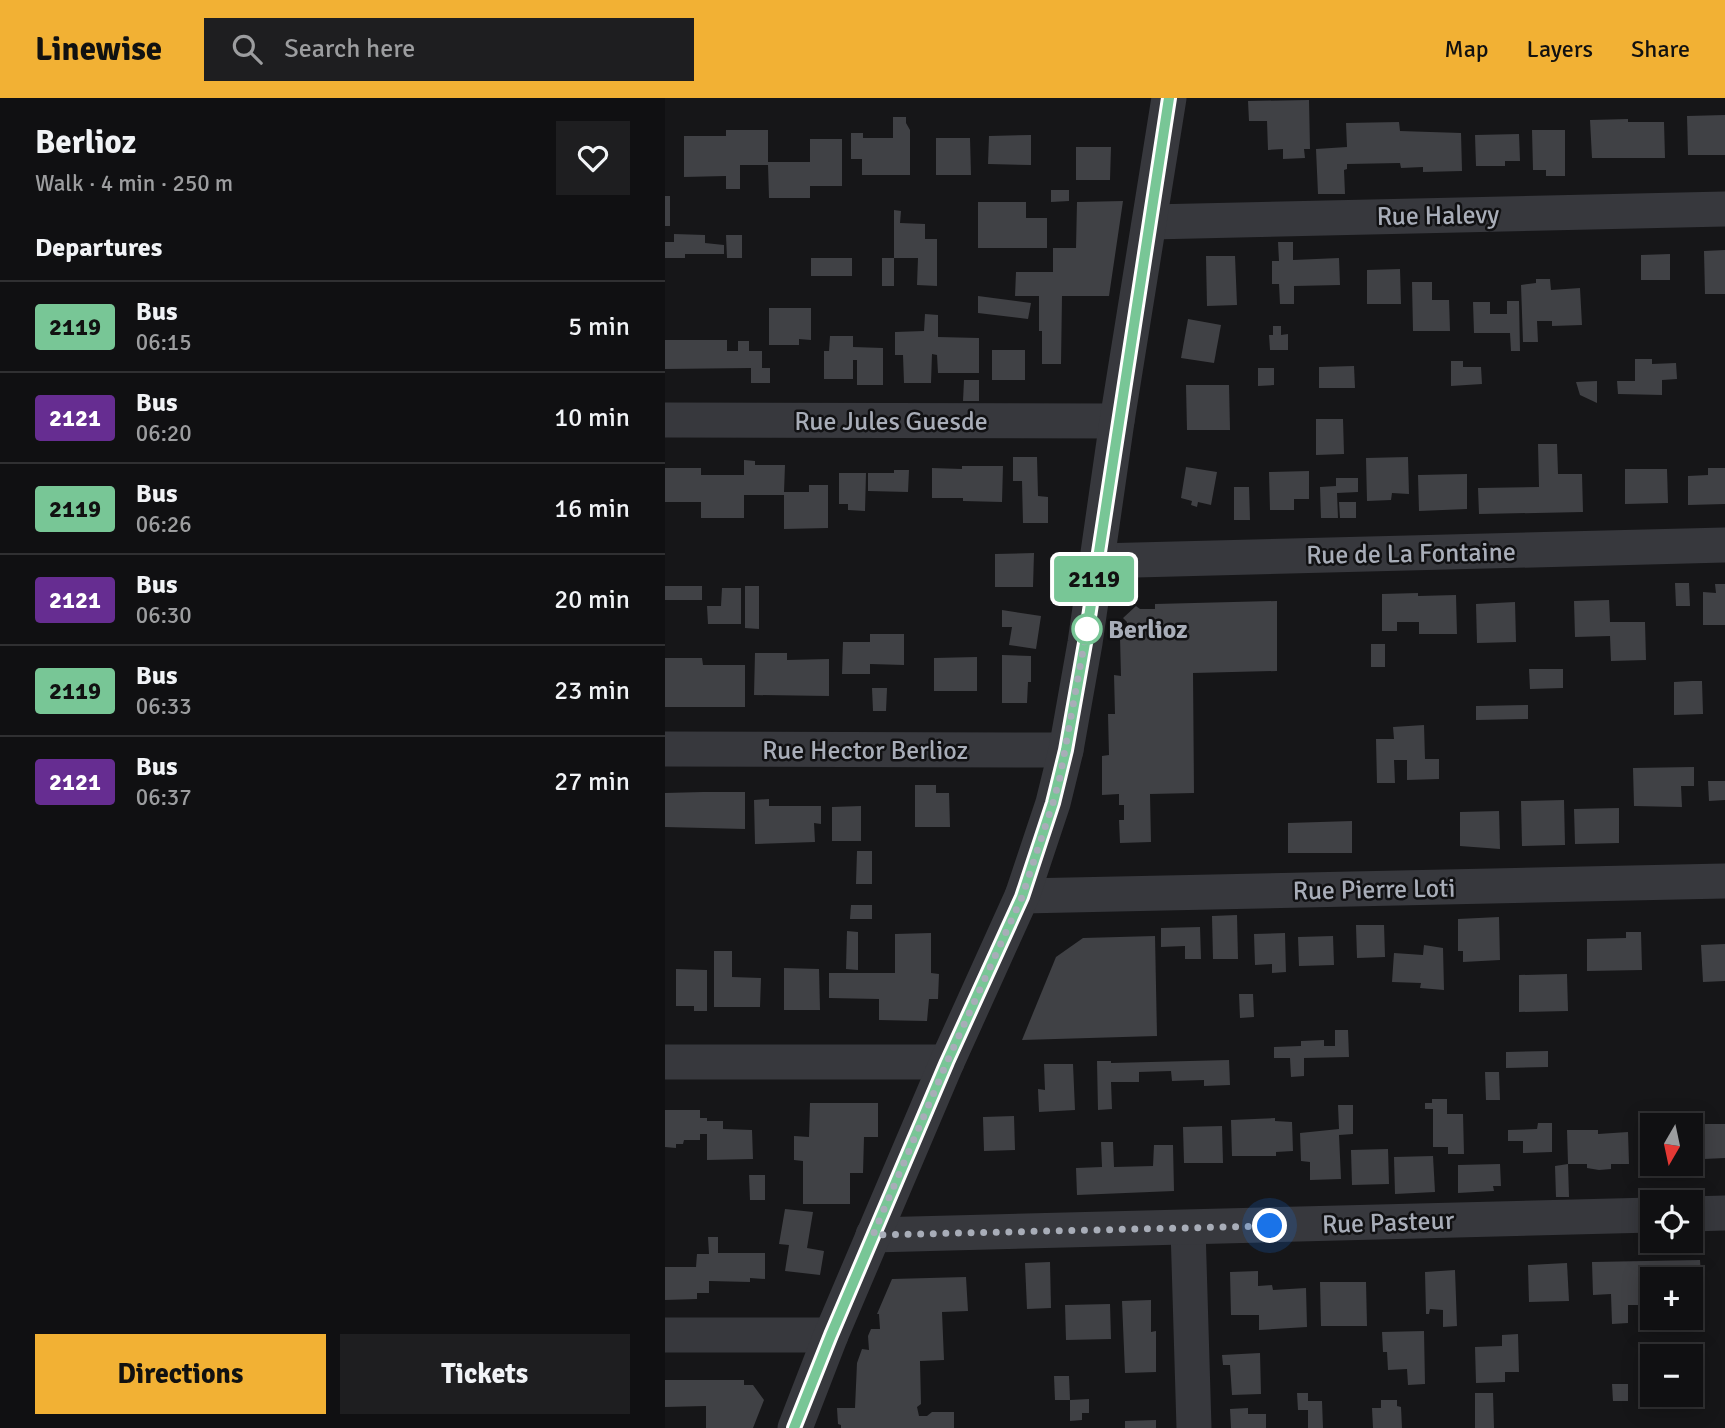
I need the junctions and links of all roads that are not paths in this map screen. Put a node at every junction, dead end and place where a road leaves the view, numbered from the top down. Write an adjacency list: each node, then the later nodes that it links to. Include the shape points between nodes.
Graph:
1 (1169, 98): 3 (street)
2 (1725, 209): 3 (street, Rue Halevy)
3 (1151, 222): 5 (street)
4 (665, 420): 5 (street, Rue Jules Guesde)
5 (1117, 421): 7 (street)
6 (1725, 545): 7 (street, Rue de La Fontaine)
7 (1097, 561): 9 (street)
8 (665, 749): 9 (street, Rue Hector Berlioz)
9 (1066, 750): 11 (street)
10 (1725, 881): 11 (street, Rue Pierre Loti)
11 (1022, 897): 13 (street)
12 (665, 1062): 13 (street)
13 (947, 1062): 18 (street)
14 (1725, 1213): 15 (street)
15 (1703, 1214)
16 (1640, 1215): 17 (street, Rue Pasteur)
17 (1188, 1228): 18 (street, Rue Pasteur); 22 (street)
18 (873, 1235): 20 (street)
19 (665, 1335): 20 (street)
20 (831, 1335): 21 (street)
21 (795, 1428)
22 (1193, 1428)

